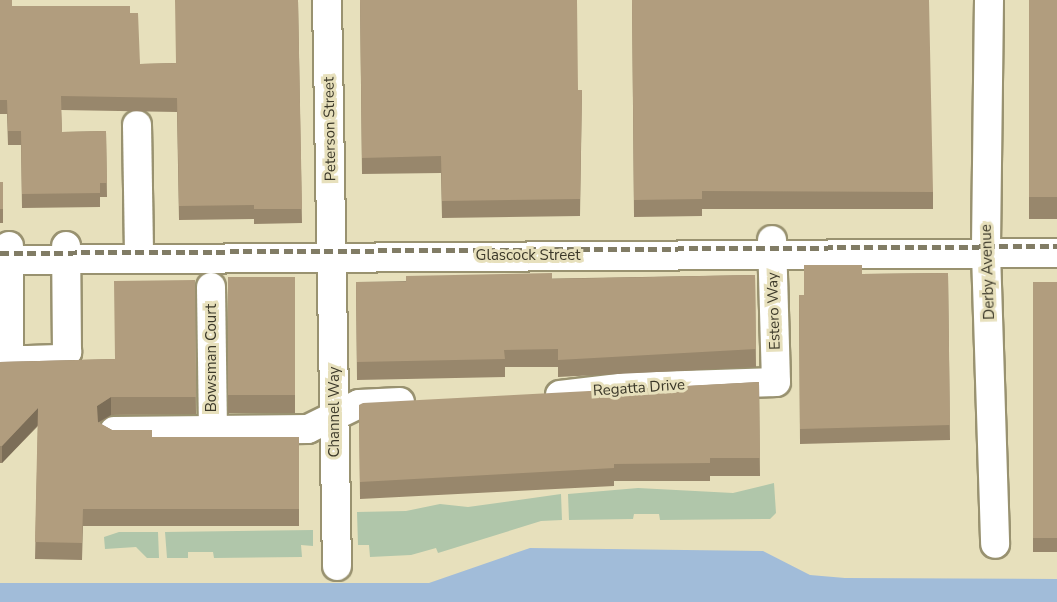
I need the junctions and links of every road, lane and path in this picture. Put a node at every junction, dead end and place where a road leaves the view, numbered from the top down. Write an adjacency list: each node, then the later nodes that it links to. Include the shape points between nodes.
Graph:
1 (327, 0): 7 (street, Peterson Street)
2 (989, 0): 5 (street, Derby Avenue)
3 (137, 125): 8 (street)
4 (1057, 239): 5 (street, Glascock Street)
5 (986, 246): 6 (street, Glascock Street); 11 (street, Glascock Street); 19 (street, Derby Avenue)
6 (772, 247): 7 (street, Glascock Street); 13 (street, Estero Way)
7 (332, 251): 8 (street, Glascock Street); 16 (street, Channel Way)
8 (139, 252): 10 (street, Glascock Street)
9 (5, 253): 10 (street, Glascock Street); 10 (street, via 9,352 16,360 28,360 59,359 67,352)
10 (66, 253)
11 (1057, 254)
12 (211, 287): 18 (street, Bowsman Court)
13 (776, 382): 14 (street, Regatta Drive, via 626,387)
14 (531, 396)
15 (428, 401): 16 (street, via 359,404)
16 (336, 412): 18 (street, via 308,429); 20 (street, Channel Way)
17 (112, 430): 18 (street)
18 (213, 430)
19 (995, 535)
20 (337, 566)

